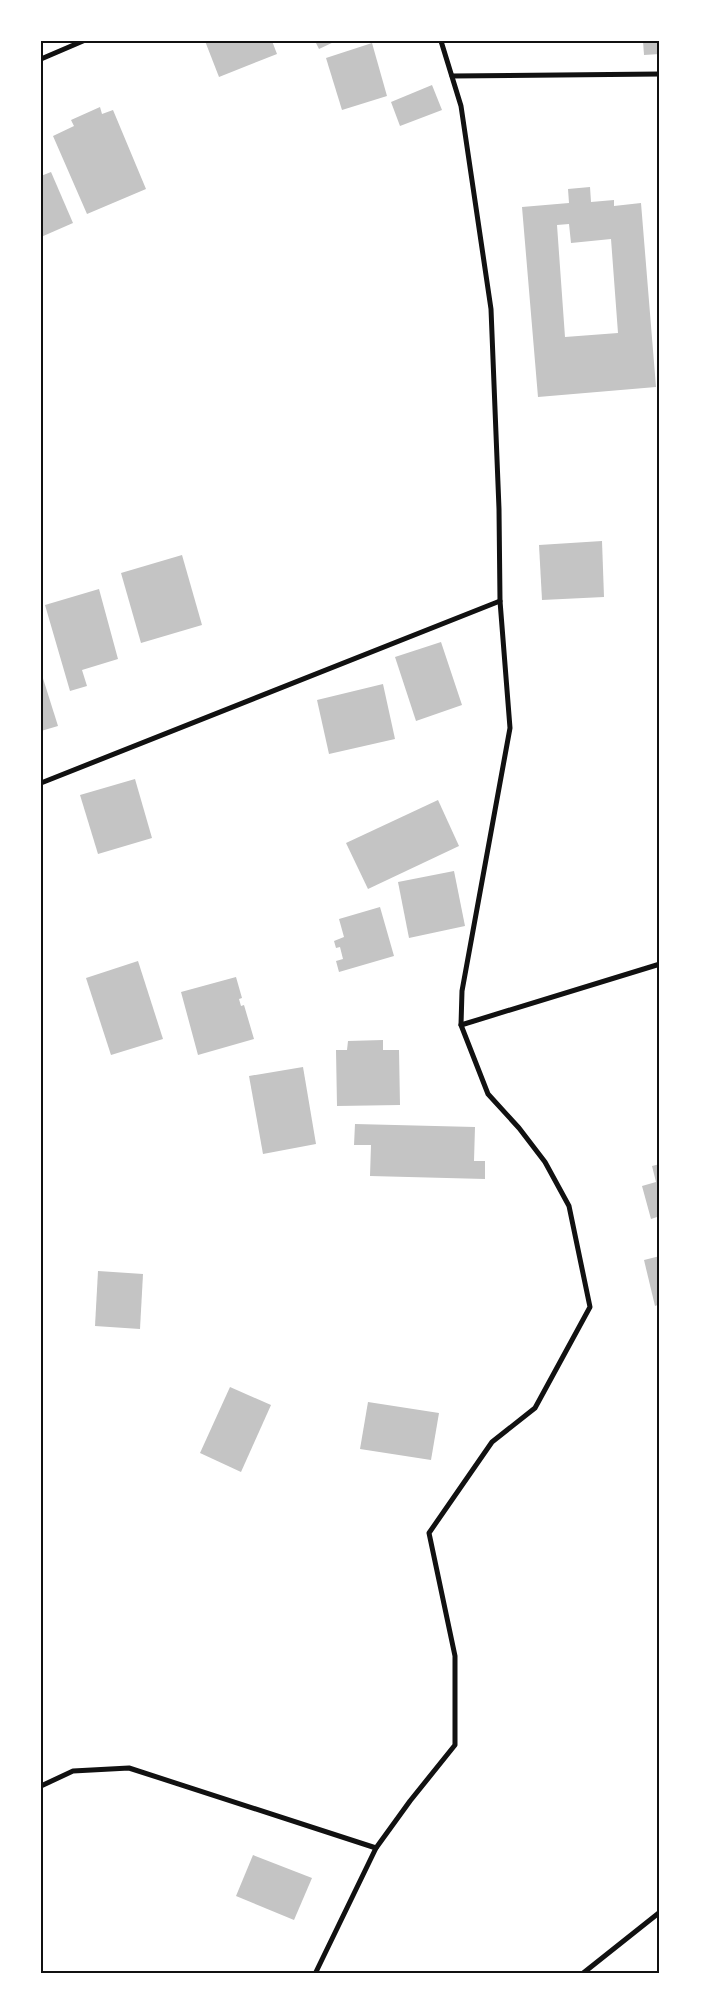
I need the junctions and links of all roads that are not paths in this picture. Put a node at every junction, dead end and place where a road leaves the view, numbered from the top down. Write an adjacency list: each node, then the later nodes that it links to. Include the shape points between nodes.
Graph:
1 (83, 41): 3 (street)
2 (441, 41): 5 (street)
3 (41, 59)
4 (660, 74): 5 (street)
5 (452, 76): 6 (street, via 461,106 491,309)
6 (500, 600): 7 (street); 9 (street, via 510,728 462,991)
7 (41, 783)
8 (660, 964): 9 (street)
9 (461, 1025): 11 (street, via 488,1094 545,1162 569,1206 590,1307 535,1408 492,1442 429,1533 455,1656 455,1745)
10 (41, 1786): 11 (street, via 73,1771 129,1768)
11 (376, 1848): 13 (street)
12 (660, 1912): 14 (street)
13 (315, 1974)
14 (582, 1974)

